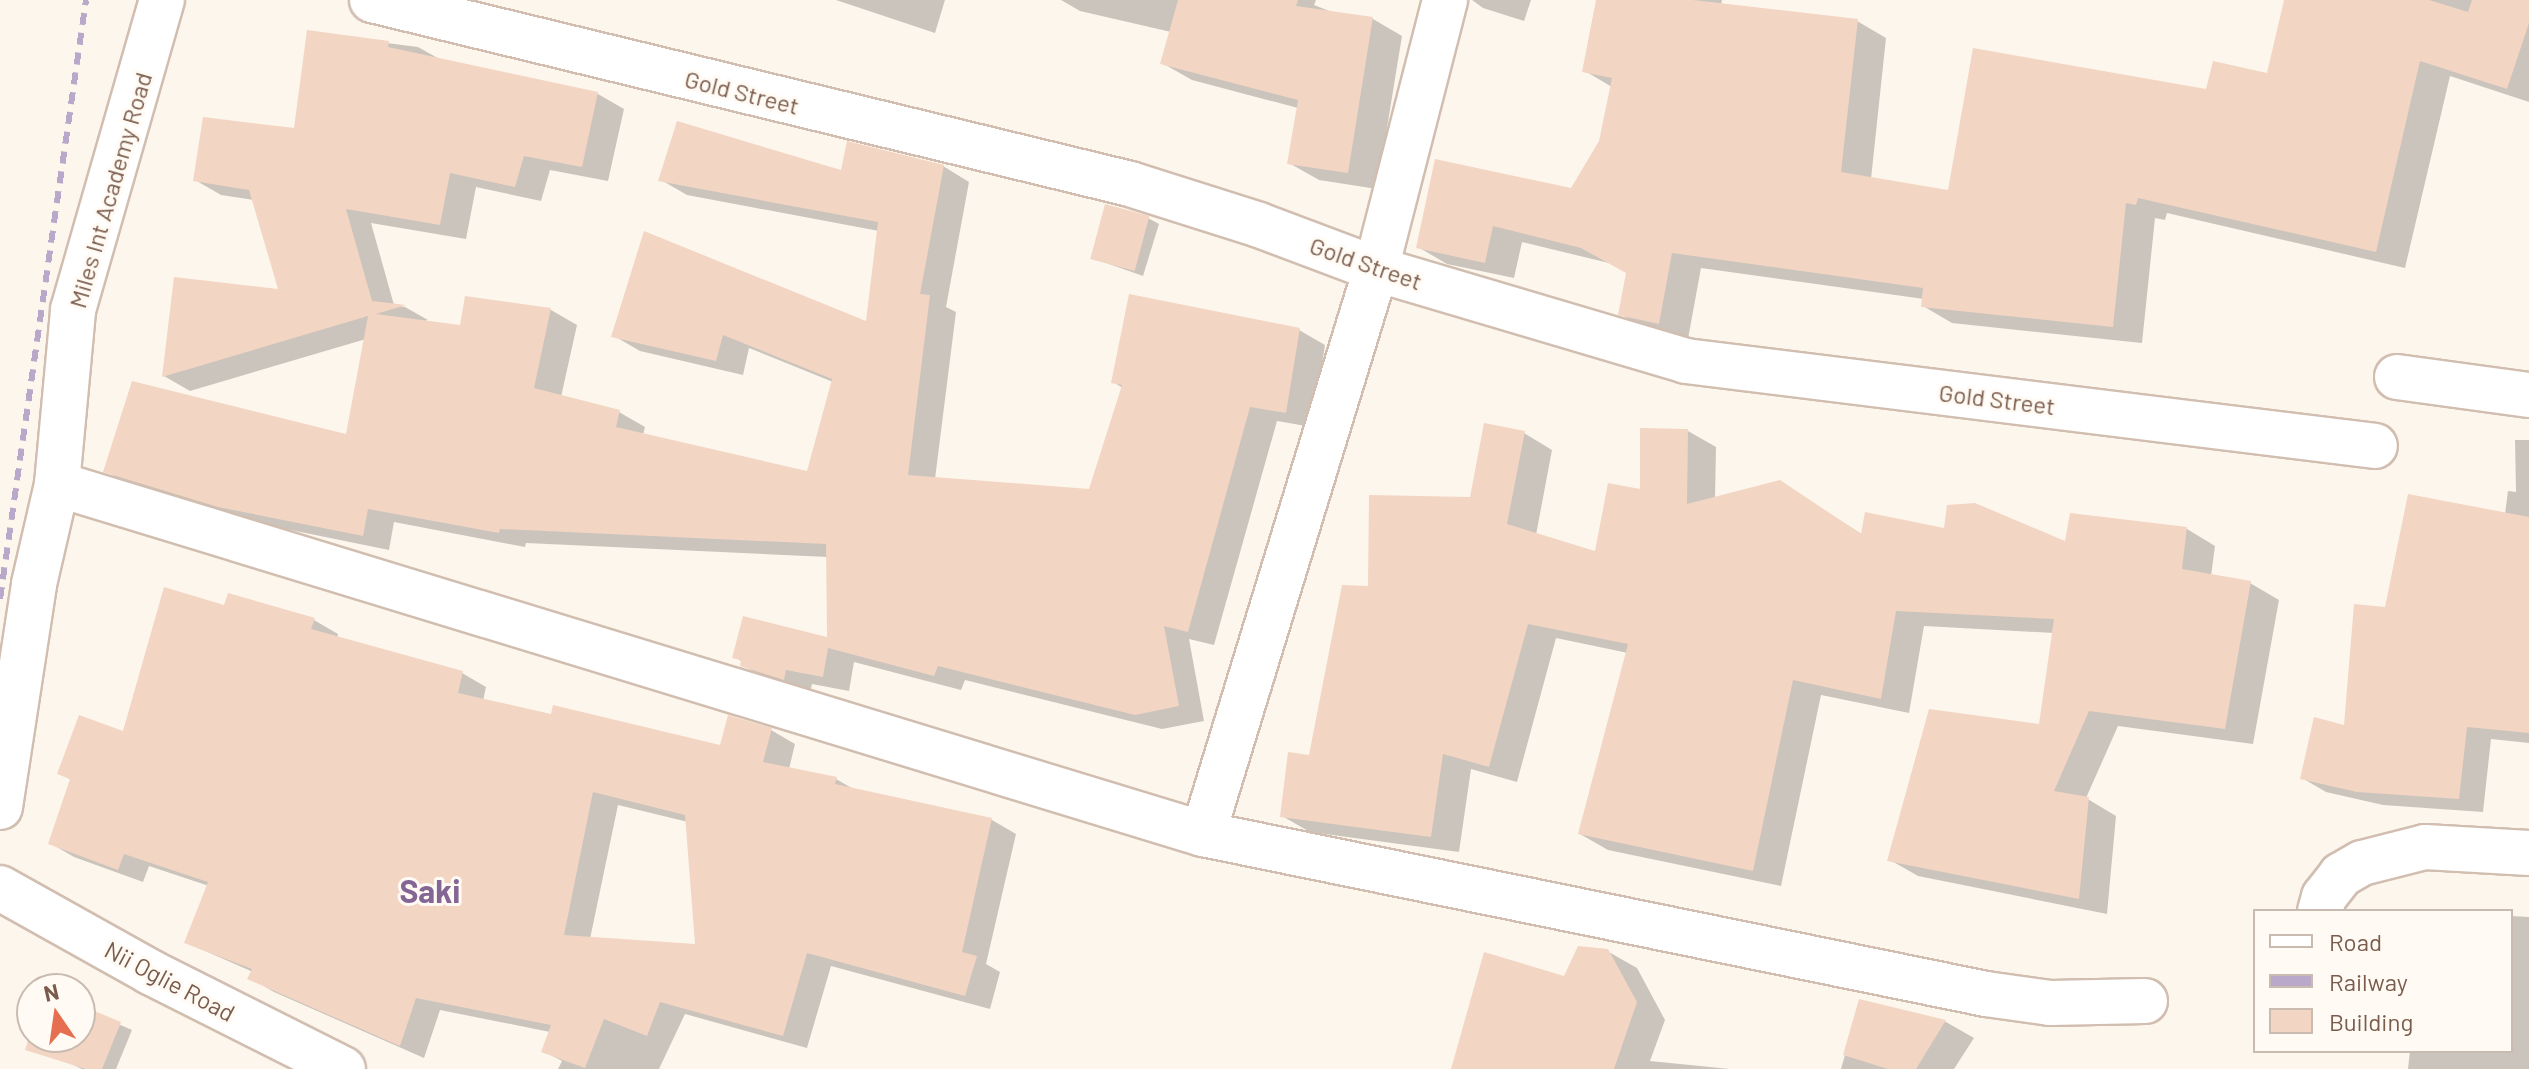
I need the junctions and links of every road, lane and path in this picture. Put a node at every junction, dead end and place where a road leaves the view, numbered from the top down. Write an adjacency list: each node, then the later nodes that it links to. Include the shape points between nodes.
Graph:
1 (162, 0): 8 (street, Miles Int Academy Road, via 73,310)
2 (372, 0): 4 (street, Gold Street, via 1130,184)
3 (1445, 0): 4 (street)
4 (1376, 269): 7 (street, Gold Street, via 1686,361); 10 (street)
5 (2397, 377): 6 (street)
6 (2529, 395)
7 (2375, 446)
8 (57, 484): 9 (street, Miles Int Academy Road, via 34,584); 10 (street)
9 (0, 807)
10 (1203, 834): 14 (street, via 1986,994 2050,1003)
11 (2529, 853): 13 (street, via 2425,847 2362,863 2341,875)
12 (0, 888): 15 (street, Nii Oglie Road, via 150,972)
13 (2321, 909)
14 (2145, 1001)
15 (343, 1069)

